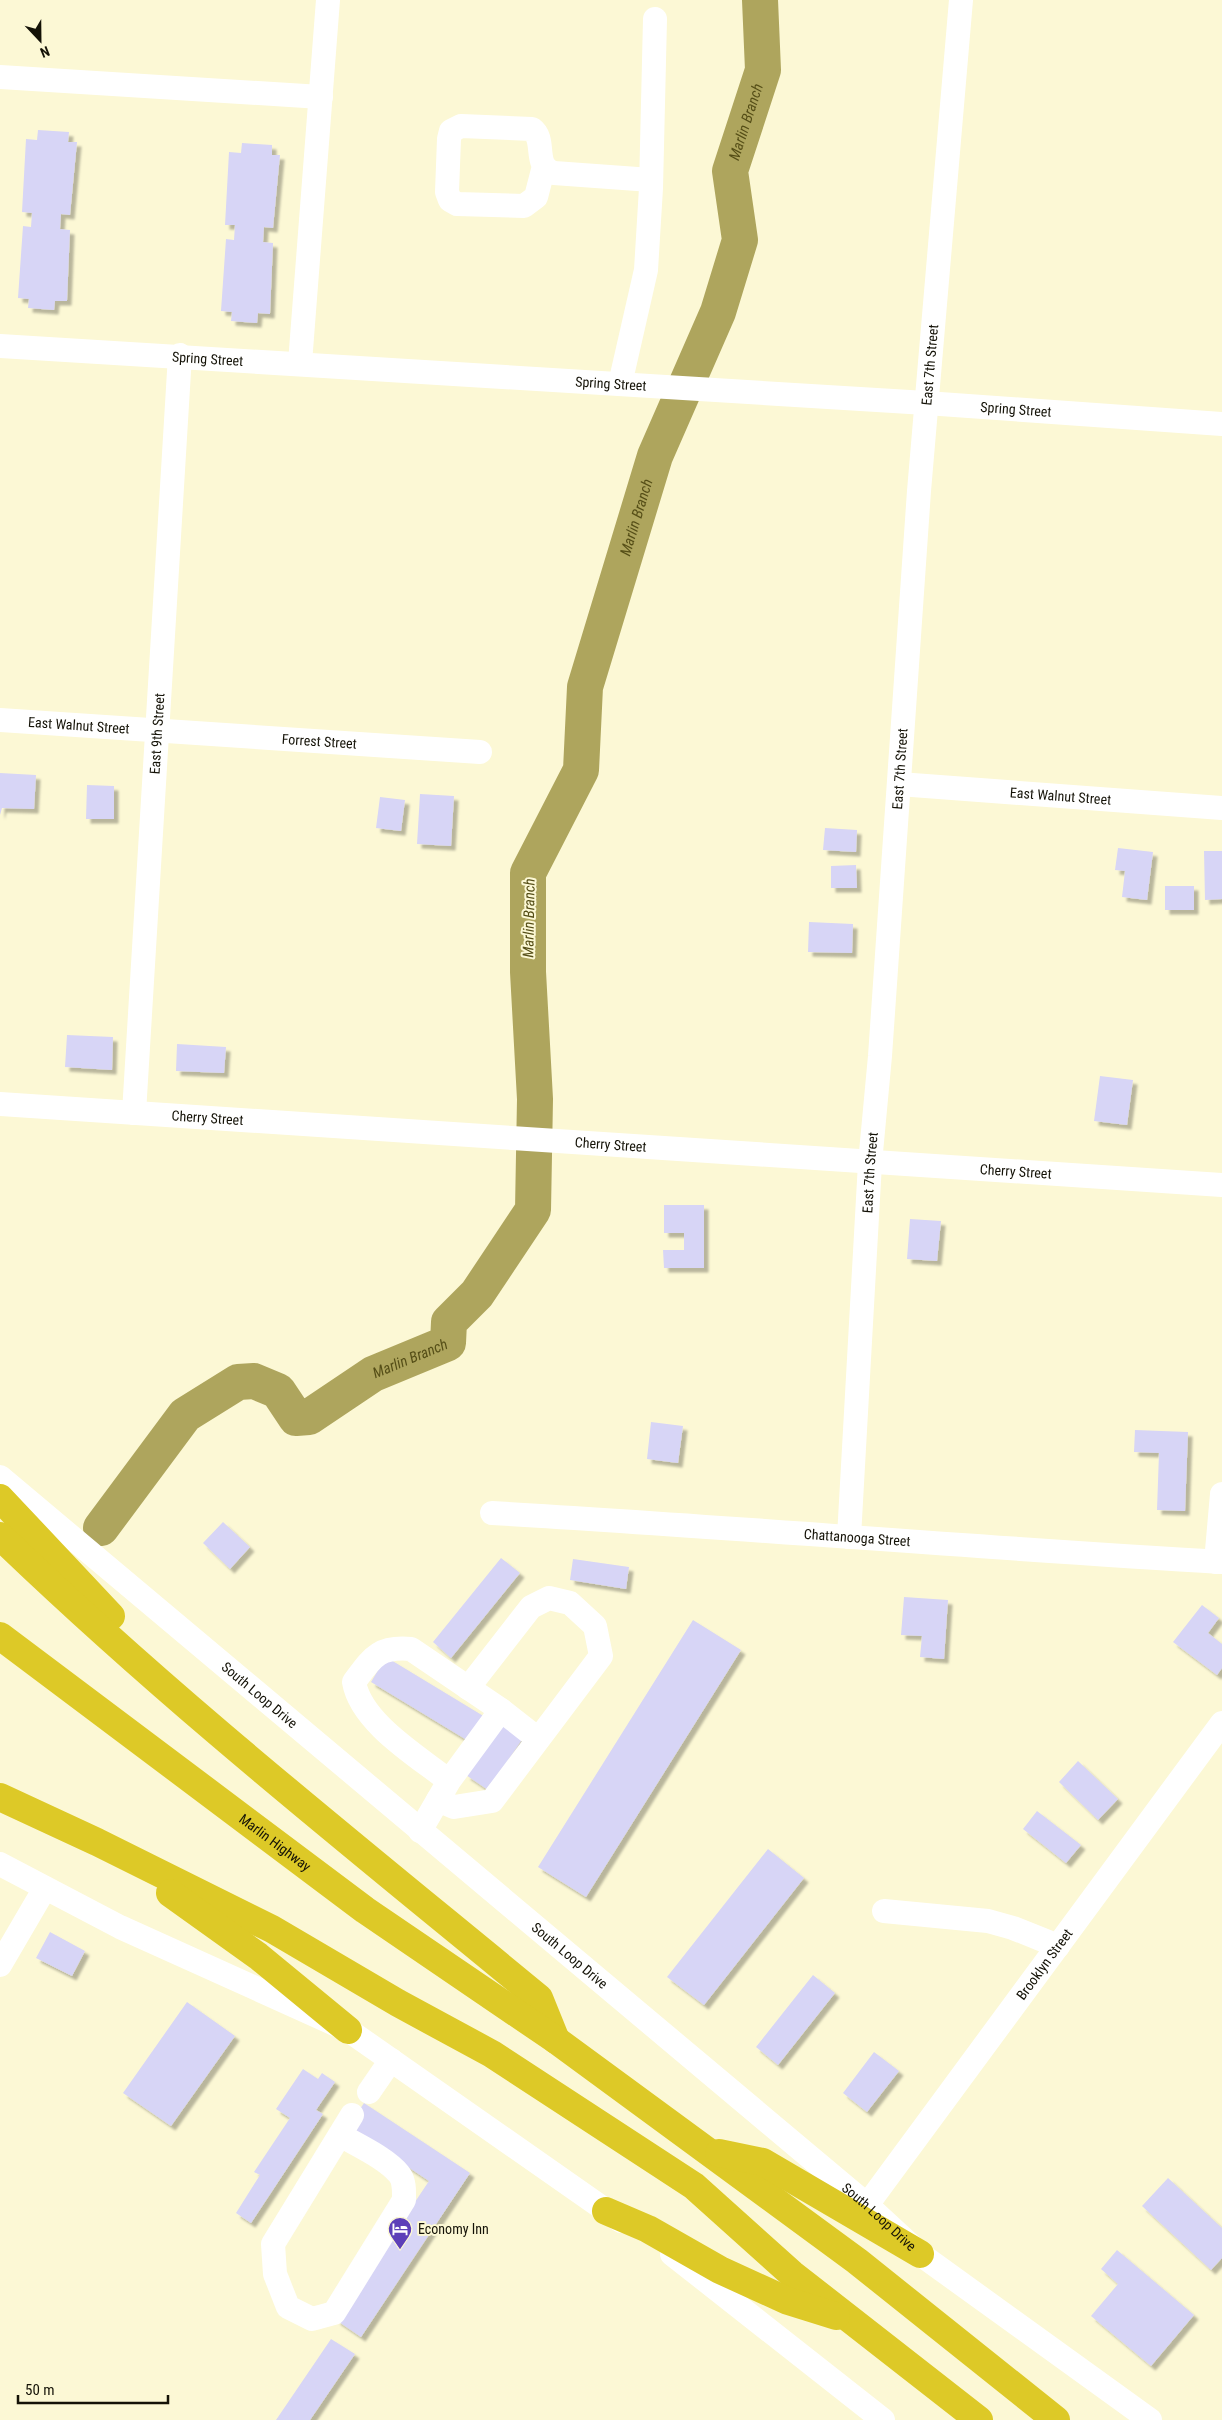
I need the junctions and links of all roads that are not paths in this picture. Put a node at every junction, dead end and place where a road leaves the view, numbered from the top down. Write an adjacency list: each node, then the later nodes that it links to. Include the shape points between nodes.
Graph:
1 (328, 0): 5 (street)
2 (961, 0): 12 (street, East 7th Street)
3 (655, 19): 7 (street)
4 (0, 77): 5 (street)
5 (321, 97): 10 (street)
6 (544, 166): 6 (street, via 539,154 540,138 532,129 456,127 451,130 449,139 447,192 450,200 457,204 524,206 536,197); 7 (street, via 554,173)
7 (651, 180): 11 (street, via 646,270)
8 (0, 346): 9 (street, Spring Street)
9 (180, 355): 10 (street, Spring Street); 15 (street, East 9th Street)
10 (300, 363): 11 (street, Spring Street)
11 (620, 384): 12 (street, Spring Street)
12 (926, 403): 13 (street, Spring Street); 17 (street, East 7th Street)
13 (1222, 424)
14 (0, 720): 15 (street, East Walnut Street)
15 (158, 730): 16 (street, Forrest Street); 20 (street, East 9th Street)
16 (480, 752)
17 (899, 784): 18 (street, East Walnut Street); 21 (street, East 7th Street)
18 (1222, 808)
19 (0, 1104): 20 (street, Cherry Street)
20 (134, 1113): 21 (street, Cherry Street)
21 (870, 1163): 22 (street, Cherry Street); 28 (street, East 7th Street)
22 (1222, 1185)
23 (0, 1477): 38 (street, South Loop Drive)
24 (1222, 1494): 29 (street)
25 (0, 1498): 34 (highway)
26 (492, 1513): 28 (street, Chattanooga Street)
27 (0, 1536): 34 (highway)
28 (850, 1537): 29 (street, Chattanooga Street)
29 (1219, 1562)
30 (0, 1636): 46 (highway, Marlin Highway, via 365,1910)
31 (468, 1688): 32 (street); 35 (street, via 531,1607 549,1598 570,1603 595,1626 601,1656); 36 (street, via 411,1649 393,1647 375,1655 354,1682 356,1693 368,1712)
32 (501, 1710): 35 (street); 36 (street)
33 (1221, 1725): 43 (street, Brooklyn Street)
34 (224, 1738): 46 (highway, via 539,1998)
35 (538, 1739): 36 (street, via 492,1800 454,1807)
36 (444, 1791): 38 (street)
37 (0, 1798): 39 (highway)
38 (420, 1830): 52 (street, South Loop Drive)
39 (97, 1842): 45 (highway, via 258,1956); 55 (highway, via 272,1929 492,2054 694,2186 792,2274)
40 (0, 1864): 41 (street)
41 (44, 1888): 44 (street); 45 (street, via 120,1927)
42 (884, 1911): 43 (street, via 988,1921)
43 (1058, 1946): 52 (street, Brooklyn Street)
44 (0, 1965)
45 (348, 2030): 47 (street)
46 (556, 2040): 51 (highway, Marlin Highway)
47 (391, 2060): 48 (street); 53 (street)
48 (369, 2092)
49 (352, 2115): 50 (street)
50 (340, 2134): 50 (street, via 273,2244 274,2274 288,2307 312,2318 334,2313 404,2200 404,2185 399,2174)
51 (710, 2152): 54 (highway, via 763,2162); 58 (highway, Marlin Highway, via 857,2261)
52 (867, 2205): 54 (street, South Loop Drive)
53 (606, 2211): 55 (highway, via 788,2301); 56 (street, via 683,2261)
54 (920, 2254): 59 (street, South Loop Drive)
55 (853, 2321): 57 (highway)
56 (883, 2420)
57 (979, 2420)
58 (1056, 2420)
59 (1150, 2420)

